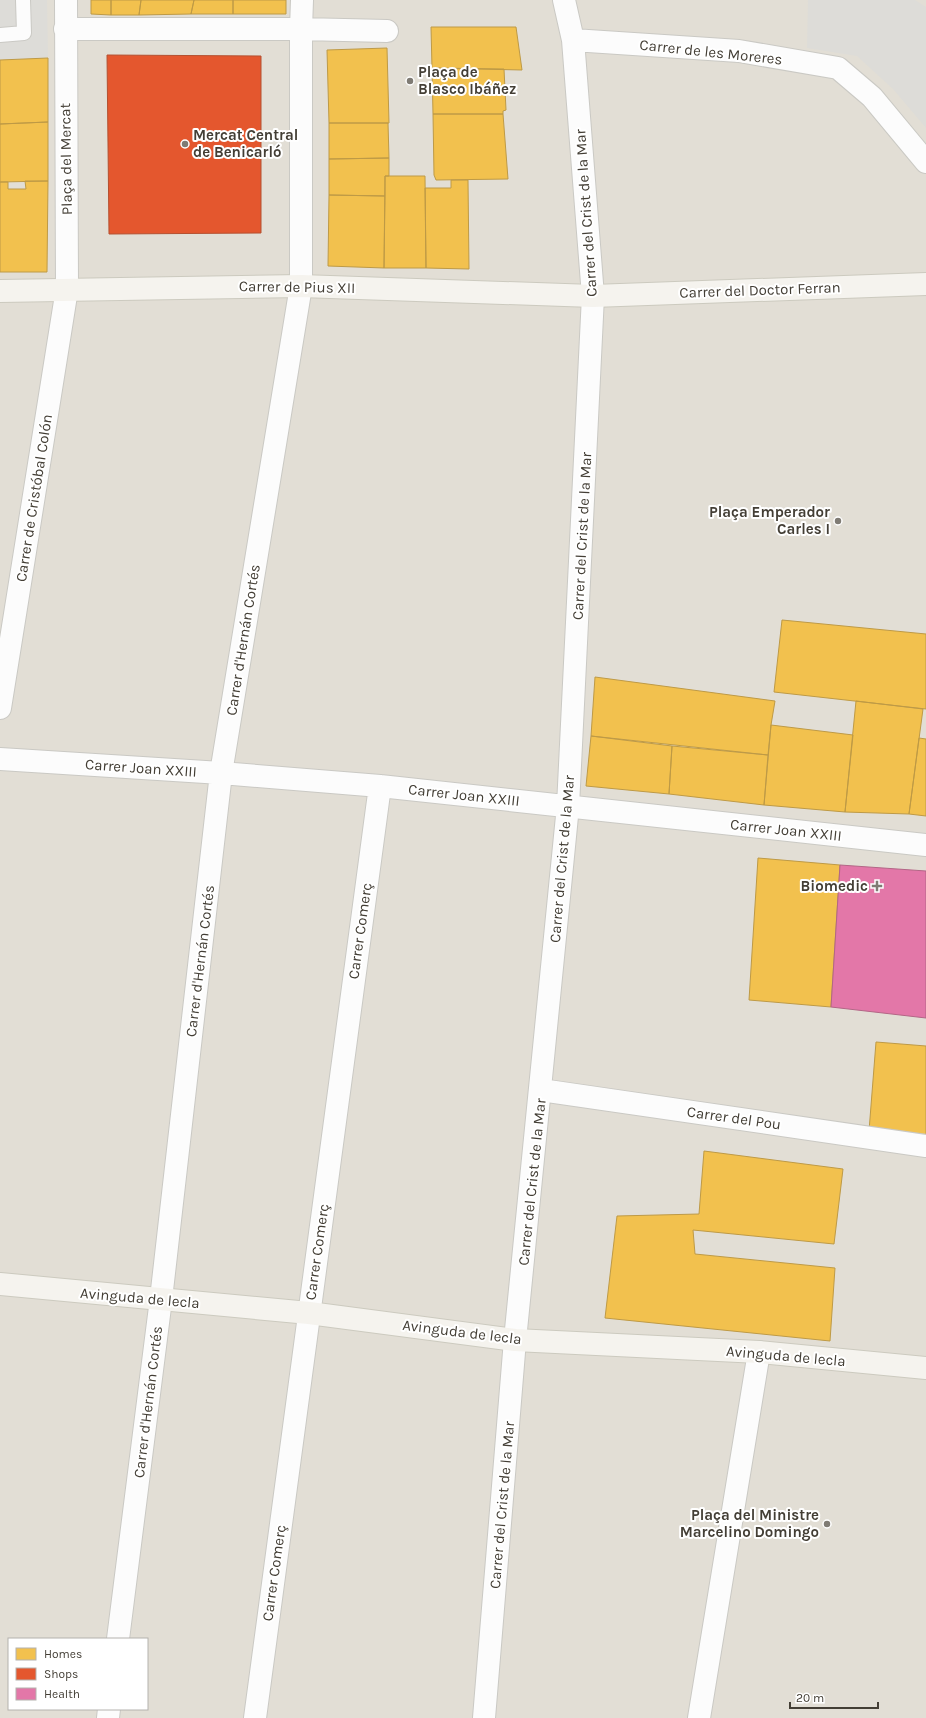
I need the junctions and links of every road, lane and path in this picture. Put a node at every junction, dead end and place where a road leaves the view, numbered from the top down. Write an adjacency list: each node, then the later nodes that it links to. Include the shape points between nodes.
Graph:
1 (23, 0): 8 (lane, via 24,33)
2 (66, 0): 6 (street, Plaça del Mercat)
3 (302, 0): 5 (street)
4 (564, 0): 9 (street, Carrer del Crist de la Mar)
5 (301, 29): 6 (street); 7 (street); 12 (street)
6 (65, 30): 13 (street, Plaça del Mercat)
7 (387, 31)
8 (0, 35)
9 (573, 40): 10 (street, Carrer de les Moreres, via 739,52 838,68 872,97); 15 (street, Carrer del Crist de la Mar)
10 (926, 162)
11 (926, 284): 15 (street, Carrer del Doctor Ferran)
12 (301, 286): 13 (street, Carrer de Pius XII); 15 (street, Carrer de Pius XII); 18 (street, Carrer d'Hernán Cortés)
13 (67, 289): 14 (street, Carrer de Pius XII); 16 (street, Carrer de Cristóbal Colón)
14 (0, 291)
15 (593, 296): 20 (street, Carrer del Crist de la Mar)
16 (0, 708)
17 (0, 759): 18 (street, Carrer Joan XXIII)
18 (221, 773): 19 (street, Carrer Joan XXIII); 25 (street, Carrer d'Hernán Cortés)
19 (380, 786): 20 (street, Carrer Joan XXIII); 26 (street, Carrer Comerç)
20 (568, 806): 21 (street, Carrer Joan XXIII); 22 (street, Carrer del Crist de la Mar)
21 (926, 845)
22 (541, 1090): 23 (street, Carrer del Pou); 27 (street, Carrer del Crist de la Mar)
23 (926, 1146)
24 (0, 1284): 25 (street, Avinguda de lecla)
25 (161, 1300): 26 (street, Avinguda de lecla); 30 (street, Carrer d'Hernán Cortés)
26 (309, 1313): 27 (street, Avinguda de lecla); 31 (street, Carrer Comerç)
27 (515, 1340): 28 (street, Avinguda de lecla); 32 (street, Carrer del Crist de la Mar)
28 (759, 1352): 29 (street, Avinguda de lecla); 33 (street)
29 (926, 1368)
30 (118, 1638)
31 (255, 1718)
32 (484, 1718)
33 (699, 1718)

